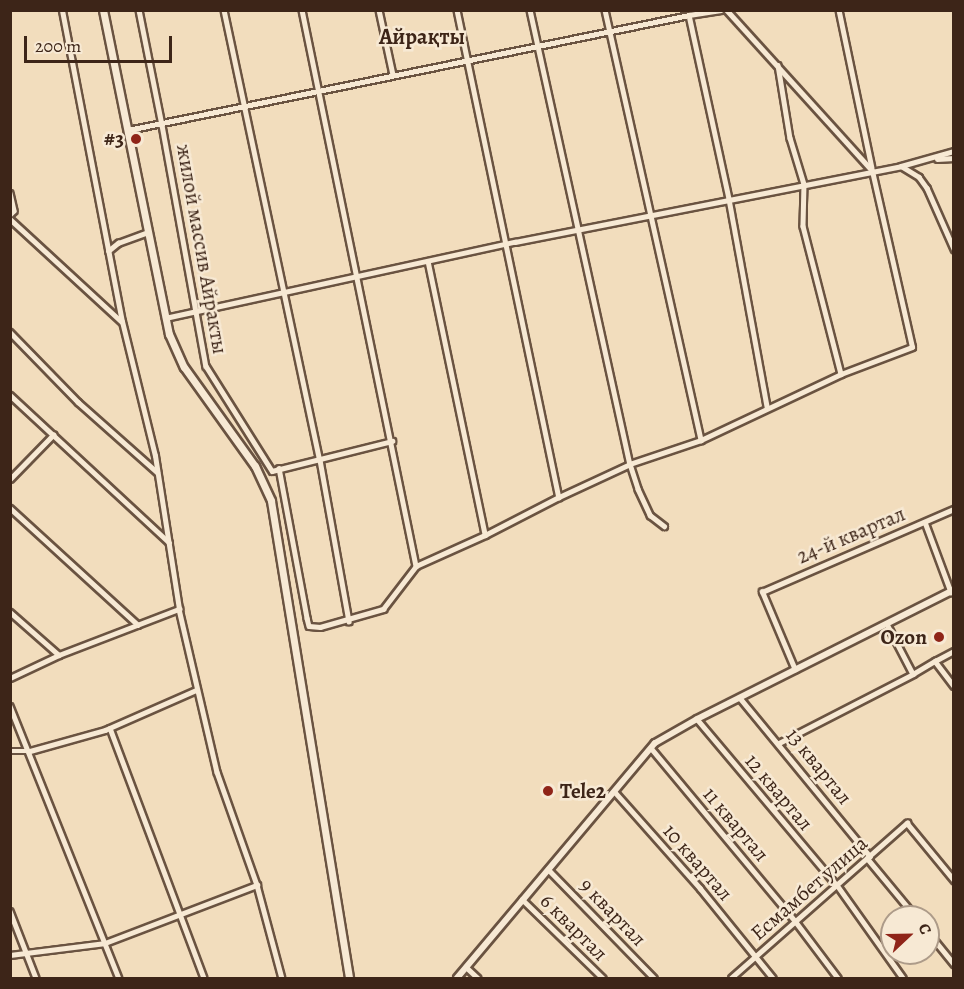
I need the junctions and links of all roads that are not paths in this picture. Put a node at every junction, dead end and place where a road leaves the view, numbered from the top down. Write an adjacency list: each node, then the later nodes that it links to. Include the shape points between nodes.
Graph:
1 (62, 10): 37 (street)
2 (104, 10): 22 (main road)
3 (139, 10): 21 (street, жилой массив Айракты)
4 (224, 10): 20 (street)
5 (302, 10): 19 (street)
6 (379, 10): 18 (street)
7 (457, 10): 16 (street)
8 (530, 10): 15 (street)
9 (605, 10): 14 (street)
10 (721, 10): 13 (street)
11 (726, 10): 17 (street)
12 (839, 10): 27 (street)
13 (689, 15): 14 (street); 30 (street)
14 (610, 33): 15 (street); 32 (street)
15 (537, 45): 16 (street); 33 (street)
16 (466, 60): 18 (street); 35 (street)
17 (778, 65): 27 (street); 28 (street, via 790,138)
18 (393, 75): 19 (street)
19 (320, 91): 20 (street); 39 (street)
20 (244, 107): 21 (street); 40 (street)
21 (162, 125): 22 (street); 41 (street, жилой массив Айракты)
22 (128, 130): 34 (main road)
23 (954, 151): 25 (street)
24 (954, 158): 25 (street)
25 (931, 159): 26 (street)
26 (901, 166): 27 (street); 36 (street, via 919,177 927,188)
27 (872, 171): 28 (street); 45 (street, via 912,347)
28 (804, 184): 30 (street); 45 (street, via 803,226)
29 (10, 193): 31 (street, via 14,211)
30 (729, 200): 32 (street); 47 (street)
31 (10, 217): 43 (street)
32 (651, 217): 33 (street); 49 (street)
33 (577, 230): 35 (street); 52 (street)
34 (148, 232): 37 (street); 42 (main road)
35 (506, 244): 38 (street); 58 (street)
36 (954, 249)
37 (108, 251): 43 (street)
38 (428, 261): 39 (street); 63 (street)
39 (355, 276): 40 (street); 50 (street)
40 (284, 292): 41 (street); 51 (street)
41 (196, 311): 42 (street); 54 (street, жилой массив Айракты, via 206,366)
42 (165, 318): 56 (main road, via 184,367)
43 (122, 322): 55 (street)
44 (10, 332): 55 (street, via 78,402)
45 (841, 374): 47 (street)
46 (10, 395): 48 (street)
47 (767, 407): 49 (street)
48 (52, 435): 57 (street); 64 (street)
49 (701, 440): 52 (street)
50 (392, 441): 51 (street); 65 (street)
51 (320, 460): 53 (street); 69 (street)
52 (630, 464): 58 (street); 62 (street, via 650,515)
53 (279, 468): 54 (street); 69 (street, via 309,626)
54 (272, 471): 56 (street)
55 (157, 472): 64 (street)
56 (260, 478): 110 (main road, via 271,501)
57 (10, 479)
58 (559, 497): 63 (street)
59 (10, 508): 71 (street)
60 (954, 509): 61 (street, 24-й квартал)
61 (925, 522): 66 (street); 75 (street, 24-й квартал, via 762,592)
62 (664, 526)
63 (485, 535): 65 (street)
64 (169, 542): 67 (street)
65 (416, 566): 69 (street, via 383,609)
66 (952, 591): 70 (street)
67 (179, 609): 71 (street); 79 (street)
68 (10, 612): 73 (street)
69 (349, 621)
70 (887, 624): 75 (street); 76 (street)
71 (138, 625): 73 (street)
72 (954, 651): 74 (street)
73 (59, 655): 77 (street)
74 (934, 661): 76 (street); 78 (street)
75 (795, 670): 80 (street)
76 (913, 674): 84 (street)
77 (10, 678)
78 (954, 686)
79 (196, 690): 83 (street); 92 (street, via 217,772)
80 (740, 698): 82 (street); 84 (street, 13 квартал)
81 (10, 706): 87 (street)
82 (697, 719): 85 (street); 93 (street, 12 квартал)
83 (110, 728): 87 (street); 97 (street)
84 (779, 743): 89 (street, 13 квартал)
85 (651, 748): 88 (street); 98 (street, 11 квартал)
86 (10, 751): 87 (street)
87 (30, 751): 99 (street)
88 (613, 790): 90 (street); 103 (street, 10 квартал)
89 (869, 857): 91 (street, Есмамбет улица, via 907,823); 93 (street, Есмамбет улица); 95 (street, 13 квартал)
90 (548, 869): 94 (street); 114 (street, 9 квартал)
91 (954, 880)
92 (256, 885): 97 (street); 109 (street)
93 (837, 885): 98 (street, Есмамбет улица); 118 (street, 12 квартал)
94 (522, 899): 105 (street); 113 (street, 6 квартал)
95 (907, 905)
96 (10, 911): 101 (street)
97 (179, 913): 99 (street); 108 (street)
98 (796, 922): 103 (street, Есмамбет улица); 117 (street, 11 квартал)
99 (105, 942): 101 (street); 107 (street)
100 (940, 947): 104 (street)
101 (26, 953): 102 (street); 106 (street)
102 (10, 955)
103 (756, 956): 115 (street, Есмамбет улица); 116 (street, 10 квартал)
104 (954, 964)
105 (466, 967): 111 (street); 112 (street)
106 (36, 978)
107 (119, 978)
108 (204, 978)
109 (282, 978)
110 (349, 978)
111 (457, 978)
112 (478, 978)
113 (603, 978)
114 (654, 978)
115 (731, 978)
116 (773, 978)
117 (838, 978)
118 (903, 978)

